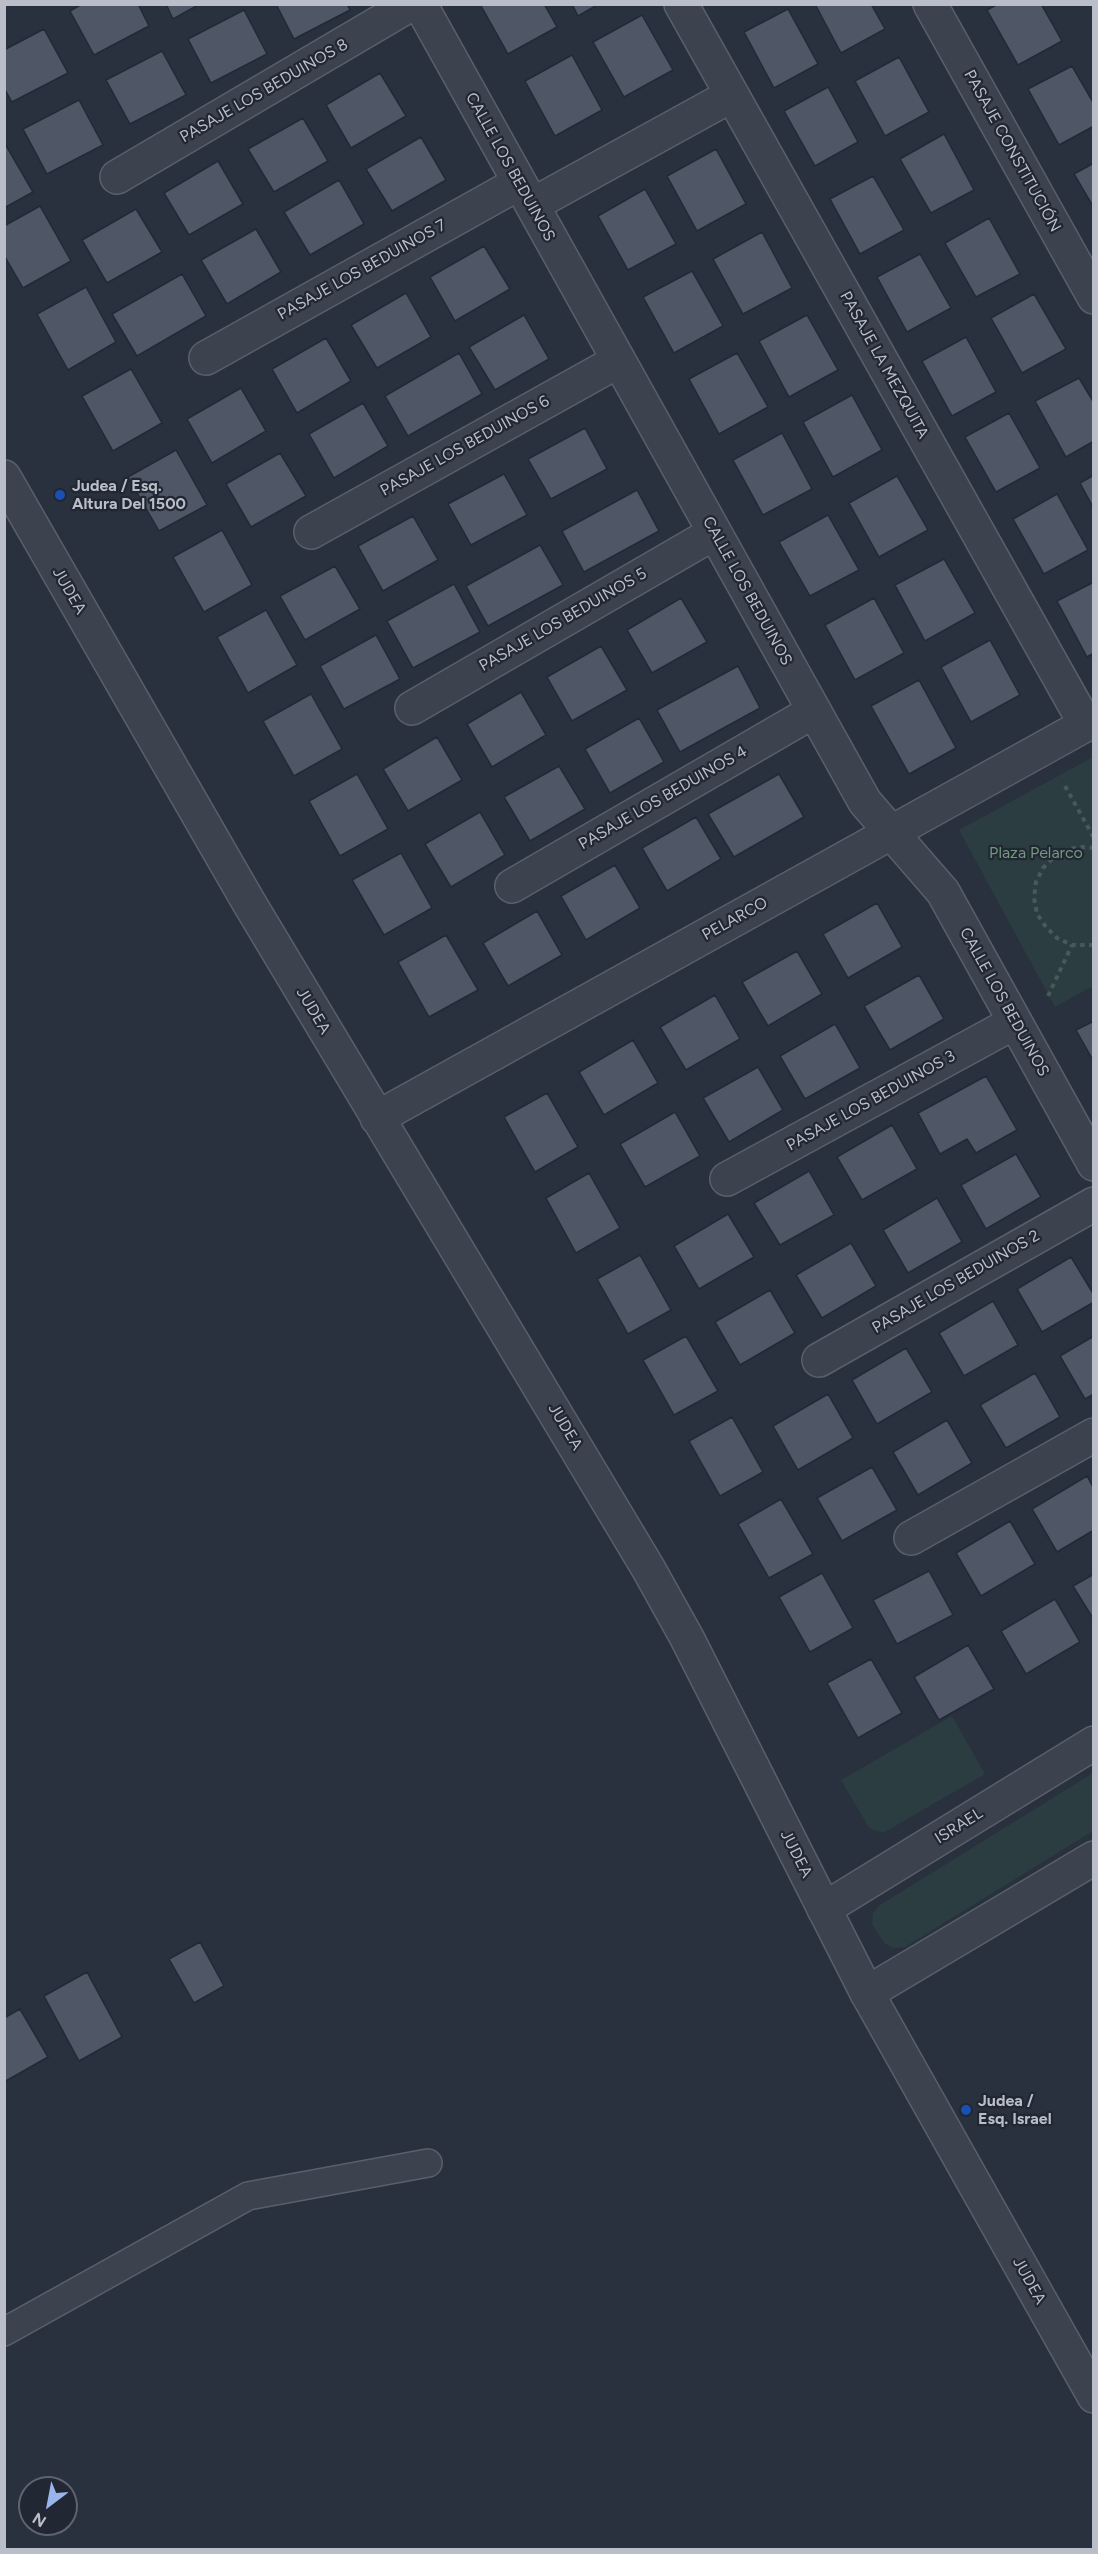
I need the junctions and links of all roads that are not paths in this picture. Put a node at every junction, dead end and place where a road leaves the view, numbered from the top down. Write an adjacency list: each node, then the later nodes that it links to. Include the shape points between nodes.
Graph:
1 (411, 4): 6 (street, PASAJE LOS BEDUINOS 8)
2 (420, 4): 7 (street, CALLE LOS BEDUINOS)
3 (681, 4): 5 (street, PASAJE LA MEZQUITA)
4 (930, 4): 8 (street, PASAJE CONSTITUCIÓN)
5 (732, 95): 7 (street, PASAJE LOS BEDUINOS 7); 16 (street, PASAJE LA MEZQUITA)
6 (117, 177)
7 (525, 194): 9 (street, PASAJE LOS BEDUINOS 7); 10 (street, CALLE LOS BEDUINOS)
8 (1094, 297)
9 (206, 358)
10 (618, 361): 12 (street, PASAJE LOS BEDUINOS 6); 13 (street, CALLE LOS BEDUINOS)
11 (4, 477): 20 (street, JUDEA)
12 (311, 532)
13 (714, 533): 14 (street, PASAJE LOS BEDUINOS 5); 15 (street, CALLE LOS BEDUINOS)
14 (412, 708)
15 (814, 711): 17 (street, CALLE LOS BEDUINOS, via 865,802); 18 (street, PASAJE LOS BEDUINOS 4)
16 (1090, 723): 17 (street, PELARCO)
17 (891, 833): 19 (street, CALLE LOS BEDUINOS, via 944,892); 20 (street, PELARCO)
18 (512, 886)
19 (1015, 1022): 21 (street, CALLE LOS BEDUINOS); 22 (street, PASAJE LOS BEDUINOS 3)
20 (377, 1119): 29 (street, JUDEA, via 648,1568)
21 (1094, 1164)
22 (727, 1179)
23 (1094, 1204): 24 (street, PASAJE LOS BEDUINOS 2)
24 (819, 1360)
25 (1094, 1436): 26 (street)
26 (911, 1538)
27 (1094, 1743): 29 (street, ISRAEL)
28 (1094, 1858): 30 (street)
29 (824, 1909): 30 (street, JUDEA)
30 (867, 1993): 33 (street, JUDEA)
31 (428, 2163): 32 (lane, via 248,2196)
32 (4, 2332)
33 (1094, 2396)

